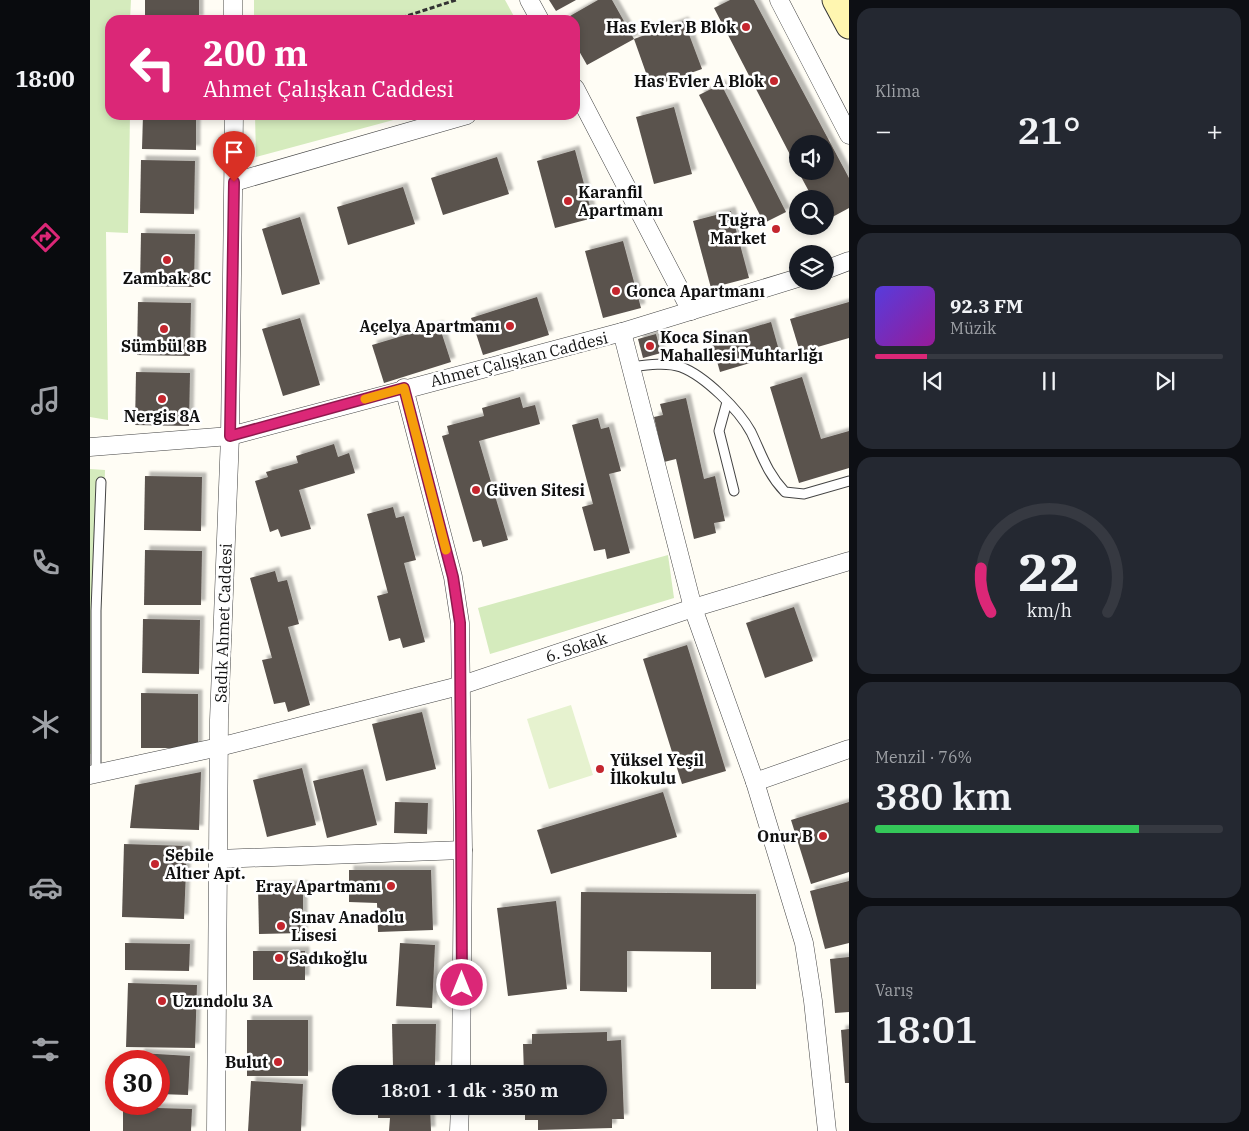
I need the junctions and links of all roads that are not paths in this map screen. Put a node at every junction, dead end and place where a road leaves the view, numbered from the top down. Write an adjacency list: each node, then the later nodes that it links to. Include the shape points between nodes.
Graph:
1 (233, 0): 4 (street)
2 (529, 0): 5 (street)
3 (779, 0): 9 (street)
4 (233, 15)
5 (537, 15)
6 (580, 98): 16 (street)
7 (234, 120): 10 (street, Sadık Ahmet Caddesi)
8 (450, 120): 10 (street)
9 (849, 135)
10 (234, 182): 21 (street, Sadık Ahmet Caddesi)
11 (849, 252): 13 (street)
12 (849, 261): 14 (street)
13 (834, 264)
14 (834, 267)
15 (789, 281): 16 (street, Ahmet Çalışkan Caddesi)
16 (691, 311): 17 (street, Ahmet Çalışkan Caddesi)
17 (622, 332): 18 (street); 19 (street, Ahmet Çalışkan Caddesi)
18 (631, 366): 20 (lane, via 680,367 706,382); 27 (street)
19 (404, 388): 21 (street, Ahmet Çalışkan Caddesi); 28 (street, via 453,577 460,623)
20 (727, 402): 23 (lane, via 750,430 772,478 785,492 804,494); 25 (lane, via 719,431)
21 (230, 436): 22 (street, Ahmet Çalışkan Caddesi); 29 (street, Sadık Ahmet Caddesi)
22 (90, 447)
23 (849, 481)
24 (101, 482): 31 (lane)
25 (734, 491)
26 (849, 561): 27 (street, 6. Sokak)
27 (692, 608): 28 (street, 6. Sokak); 32 (street)
28 (460, 686): 29 (street, 6. Sokak); 33 (street)
29 (219, 747): 31 (street, 6. Sokak); 34 (street, Sadık Ahmet Caddesi)
30 (849, 749): 32 (street)
31 (93, 774)
32 (755, 782): 39 (street, via 804,943 814,1001)
33 (463, 850): 34 (street); 35 (street)
34 (217, 859): 37 (street, Sadık Ahmet Caddesi)
35 (460, 1065)
36 (460, 1115): 38 (street)
37 (216, 1131)
38 (459, 1131)
39 (827, 1131)

